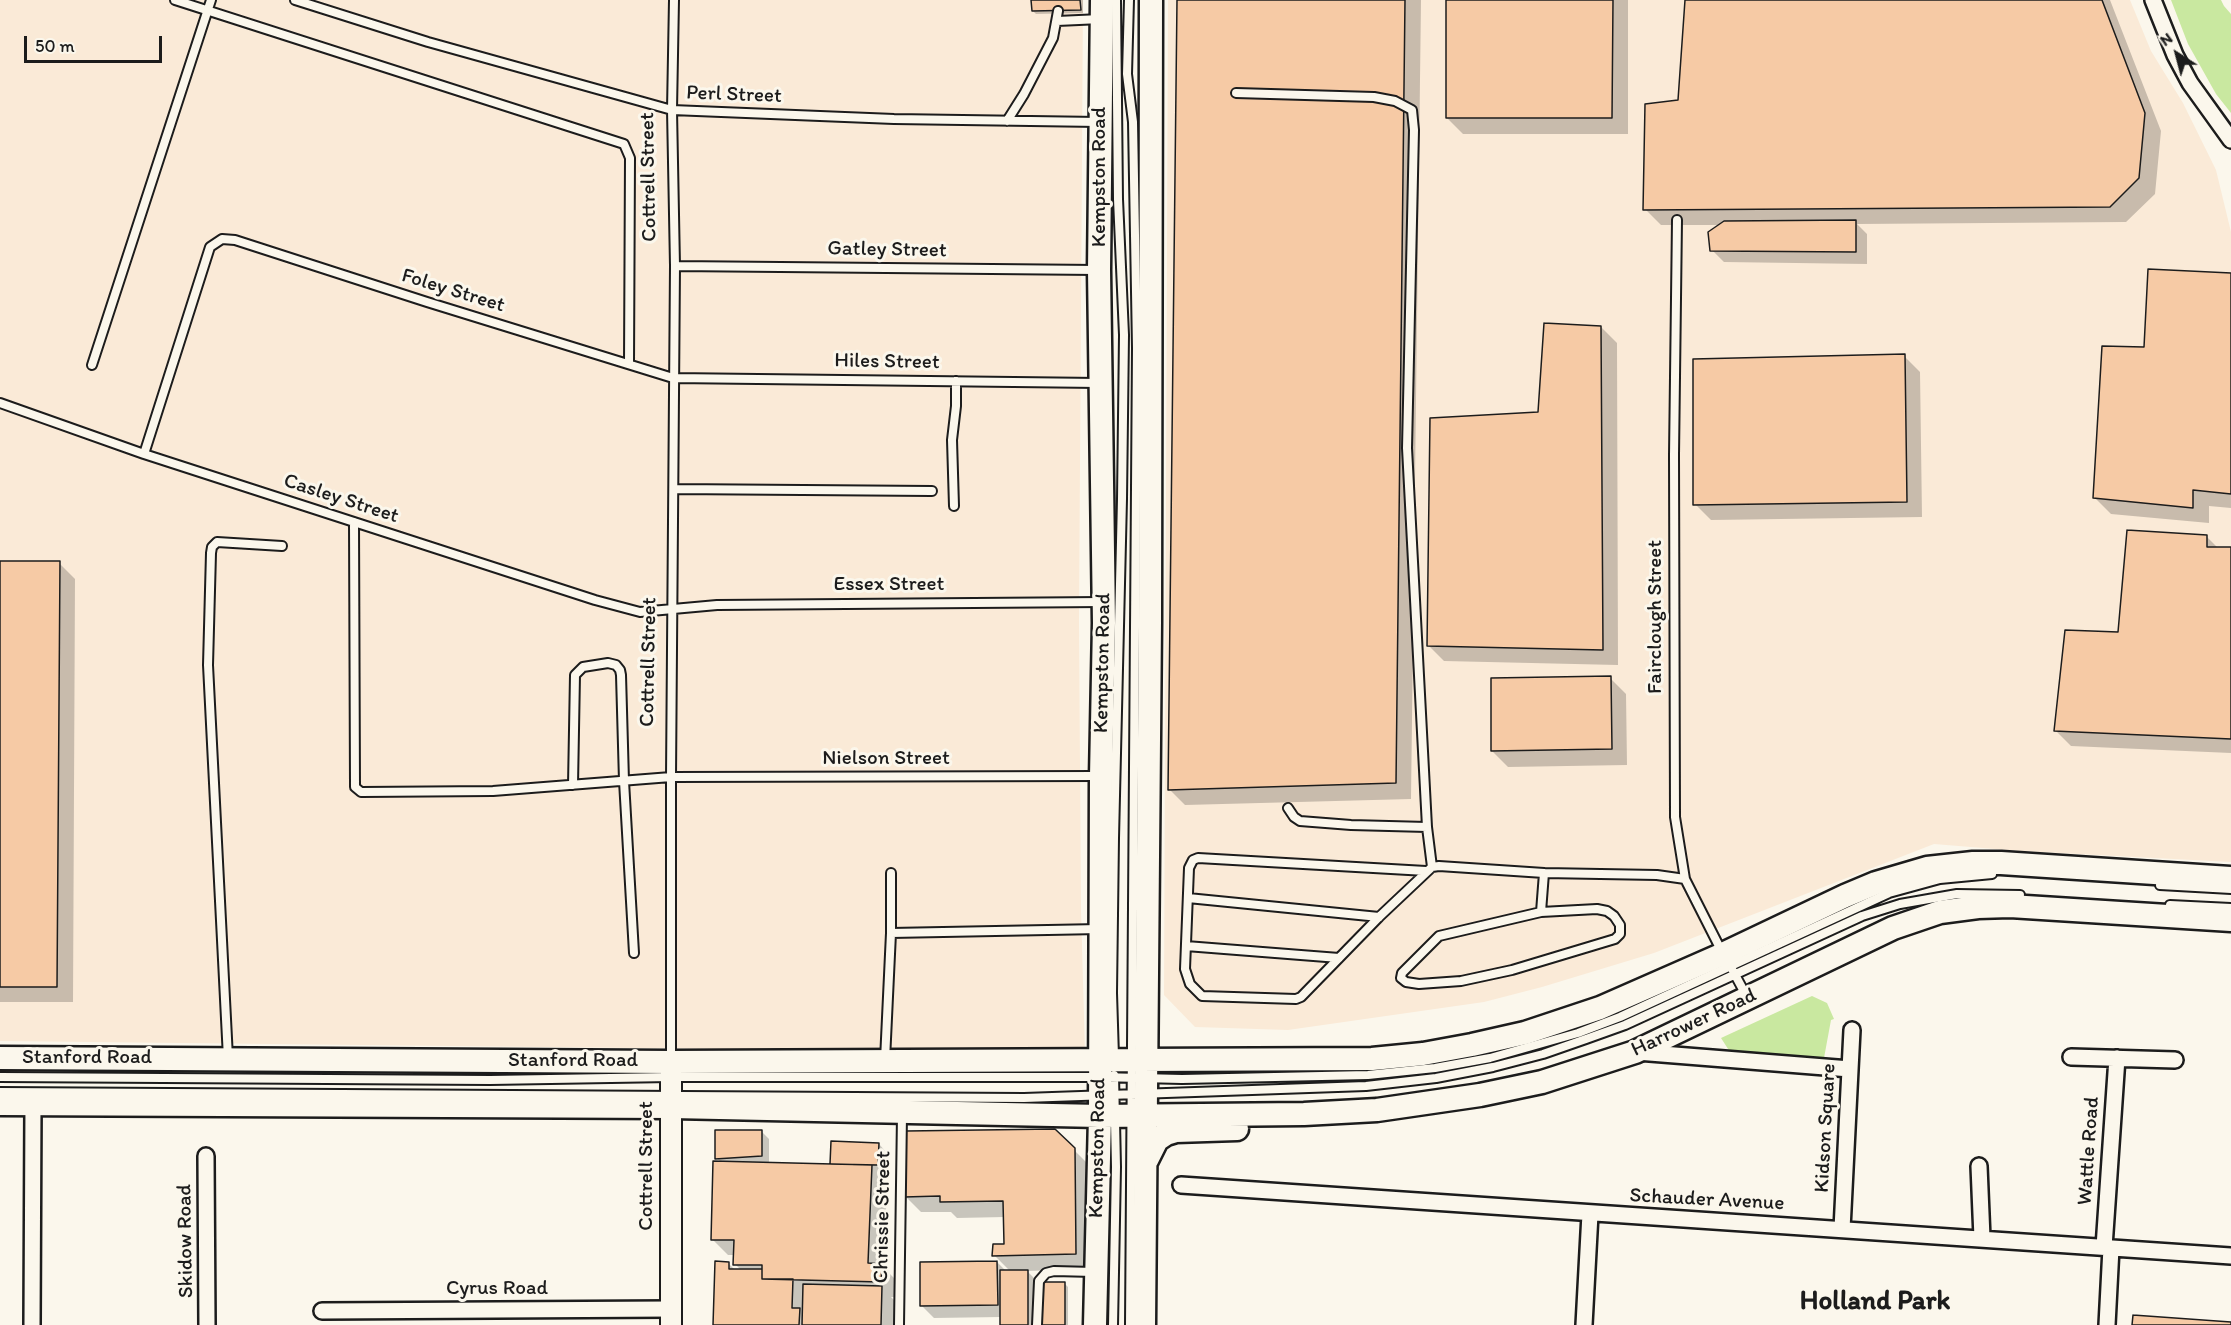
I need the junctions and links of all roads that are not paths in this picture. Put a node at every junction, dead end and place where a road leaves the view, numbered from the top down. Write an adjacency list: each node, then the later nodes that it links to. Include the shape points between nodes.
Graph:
1 (175, 0): 10 (lane)
2 (211, 0): 10 (lane)
3 (295, 0): 14 (lane, Perl Street)
4 (674, 0): 14 (lane, Cottrell Street)
5 (1116, 0): 16 (lane)
6 (1129, 0): 17 (lane, via 1127,74)
7 (1151, 0): 17 (main road, Kempston Road)
8 (2153, 0): 18 (street, via 2190,83)
9 (1102, 10): 12 (lane); 16 (main road, Kempston Road)
10 (207, 11): 22 (lane, via 624,144 630,158); 23 (lane)
11 (1058, 11): 12 (lane)
12 (1057, 21): 15 (lane, via 1053,38)
13 (1236, 93): 41 (lane, via 1374,97 1395,101 1412,110 1407,448)
14 (672, 110): 15 (lane, Perl Street); 20 (lane, Cottrell Street)
15 (1007, 121): 16 (lane, Perl Street)
16 (1109, 122): 17 (lane, Perl Street); 21 (main road, Kempston Road); 76 (lane, via 1124,335 1112,993)
17 (1142, 122): 76 (main road, Kempston Road, via 1150,622)
18 (2231, 140)
19 (1677, 220): 47 (lane, Fairclough Street, via 1674,795)
20 (675, 266): 21 (lane, Gatley Street); 24 (lane, Cottrell Street)
21 (1100, 270): 26 (main road, Kempston Road)
22 (628, 364): 24 (lane, Foley Street); 28 (lane, Foley Street, via 222,239 210,247)
23 (92, 365)
24 (673, 378): 25 (lane, Hiles Street); 29 (lane, Cottrell Street)
25 (956, 381): 26 (lane, Hiles Street); 31 (lane, via 952,440)
26 (1100, 383): 34 (main road, Kempston Road)
27 (0, 403): 28 (lane, Casley Street)
28 (144, 454): 32 (lane, Casley Street)
29 (674, 489): 30 (lane); 35 (lane, Cottrell Street)
30 (932, 490)
31 (954, 506)
32 (354, 522): 35 (lane, Casley Street, via 595,600 640,612); 39 (lane, Nielson Street, via 356,790 493,791)
33 (282, 546): 70 (lane, via 217,542 211,553 208,665)
34 (1104, 602): 35 (lane, Essex Street, via 717,605); 36 (main road, Kempston Road)
35 (674, 610): 37 (lane, Cottrell Street)
36 (1101, 776): 37 (lane, Nielson Street); 57 (main road, Kempston Road)
37 (671, 777): 38 (lane, Nielson Street); 75 (lane, Cottrell Street)
38 (624, 781): 39 (lane, Nielson Street); 39 (lane, via 621,675 616,665 608,663 583,667 575,675); 60 (lane)
39 (573, 785)
40 (1288, 808): 41 (lane, via 1300,821)
41 (1427, 827): 42 (lane)
42 (1429, 869): 44 (lane, via 1439,866); 51 (lane, via 1198,858 1189,867); 55 (lane)
43 (891, 873): 58 (lane)
44 (1544, 873): 47 (lane); 54 (lane)
45 (1997, 873): 62 (lane, via 1940,879 1889,893)
46 (2231, 878): 62 (main road, via 1973,863 1928,868 1845,896)
47 (1685, 879): 62 (lane, Fairclough Street)
48 (2150, 884): 49 (lane)
49 (2231, 889)
50 (2028, 896): 63 (lane, via 1957,894 1900,904 1862,916)
51 (1188, 898): 55 (lane); 59 (lane)
52 (2160, 904): 53 (lane)
53 (2231, 908)
54 (1541, 912): 54 (lane, via 1438,936 1401,978 1419,984 1461,981 1535,963 1615,939 1620,934 1620,925 1607,911)
55 (1379, 917): 61 (lane)
56 (2231, 920): 64 (main road, Harrower Road, via 2010,906 1940,912 1893,928)
57 (1100, 929): 58 (lane); 76 (main road, Kempston Road)
58 (891, 933): 71 (lane)
59 (1186, 946): 61 (lane); 61 (lane, via 1187,976 1202,996 1296,999)
60 (634, 953)
61 (1339, 958)
62 (1727, 960): 63 (lane, Fairclough Street); 76 (main road, via 1525,1033 1472,1045)
63 (1735, 975): 64 (lane, Fairclough Street); 76 (lane, via 1625,1025 1543,1054 1436,1078 1366,1086)
64 (1748, 998): 66 (main road, Harrower Road)
65 (1852, 1030): 73 (street, Kidson Square)
66 (1635, 1052): 73 (street); 81 (main road, Harrower Road, via 1542,1082 1480,1095 1377,1110)
67 (2071, 1057): 69 (street)
68 (0, 1058): 70 (main road, Stanford Road)
69 (2117, 1058): 72 (street); 89 (street, Wattle Road)
70 (228, 1059): 75 (main road, Stanford Road)
71 (885, 1060): 75 (main road, Stanford Road); 76 (main road, Stanford Road)
72 (2175, 1060)
73 (1850, 1069): 87 (street, Kidson Square)
74 (0, 1077): 75 (lane)
75 (671, 1085): 76 (lane); 76 (lane, via 1012,1098); 77 (lane); 78 (main road, Stanford Road); 80 (main road, Stanford Road); 93 (street, Cottrell Street)
76 (1123, 1088): 80 (main road, Stanford Road); 81 (main road, Harrower Road); 83 (main road, Kempston Road); 91 (main road, Kempston Road); 99 (lane); 100 (lane)
77 (0, 1092)
78 (33, 1103): 79 (main road, Stanford Road); 94 (street)
79 (0, 1104)
80 (902, 1110): 96 (lane, Chrissie Street)
81 (1304, 1113): 83 (main road, via 1277,1128 1176,1131 1157,1140)
82 (206, 1156): 95 (street, Skidow Road)
83 (1146, 1166): 101 (main road, Kempston Road)
84 (1979, 1166): 88 (street)
85 (1181, 1185): 86 (street, Schauder Avenue)
86 (1590, 1214): 87 (street, Schauder Avenue); 102 (street)
87 (1842, 1229): 88 (street, Schauder Avenue)
88 (1982, 1238): 89 (street, Schauder Avenue)
89 (2107, 1248): 90 (street, Schauder Avenue); 103 (street, Wattle Road)
90 (2231, 1256)
91 (1096, 1272): 97 (lane, via 1046,1273 1039,1281); 98 (main road, Kempston Road)
92 (322, 1311): 93 (street, Cyrus Road)
93 (671, 1317)
94 (32, 1325)
95 (207, 1325)
96 (899, 1325)
97 (1037, 1325)
98 (1095, 1325)
99 (1113, 1325)
100 (1130, 1325)
101 (1144, 1325)
102 (1584, 1325)
103 (2107, 1325)

